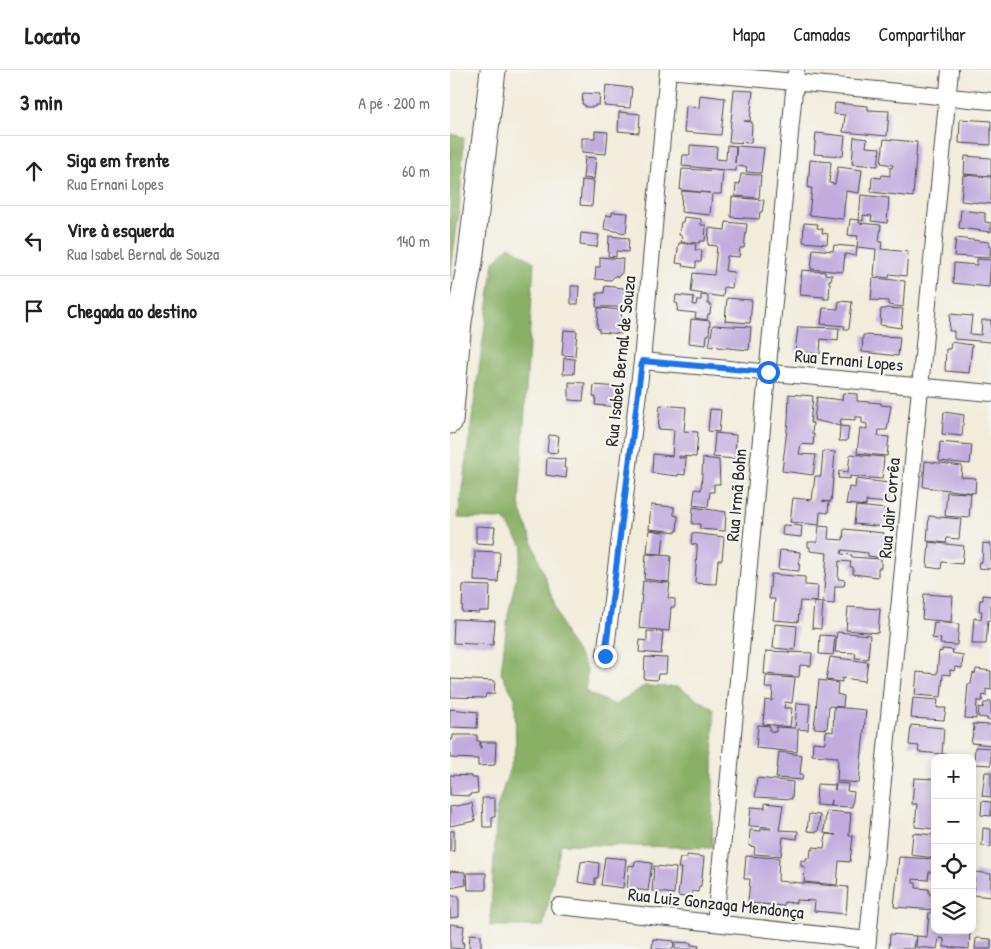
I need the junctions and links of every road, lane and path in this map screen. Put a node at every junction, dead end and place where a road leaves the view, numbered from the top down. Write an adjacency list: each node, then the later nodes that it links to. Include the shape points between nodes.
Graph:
1 (492, 70): 11 (main road, via 472,244 459,322)
2 (668, 70): 4 (street); 7 (street, Rua Isabel Bernal de Souza)
3 (950, 70): 5 (street, Rua Jair Corrêa)
4 (796, 76): 5 (street); 8 (street, Rua Irmã Bohn)
5 (948, 97): 6 (street); 9 (street, Rua Jair Corrêa)
6 (991, 101)
7 (642, 361): 8 (street, Rua Ernani Lopes); 12 (street, Rua Isabel Bernal de Souza)
8 (768, 372): 9 (street, Rua Ernani Lopes); 14 (street, Rua Irmã Bohn)
9 (920, 387): 10 (street, Rua Ernani Lopes); 15 (street, Rua Jair Corrêa)
10 (991, 393)
11 (450, 421)
12 (605, 656)
13 (559, 906): 14 (street, Rua Luiz Gonzaga Mendonça)
14 (715, 923): 15 (street, Rua Luiz Gonzaga Mendonça)
15 (868, 945)

